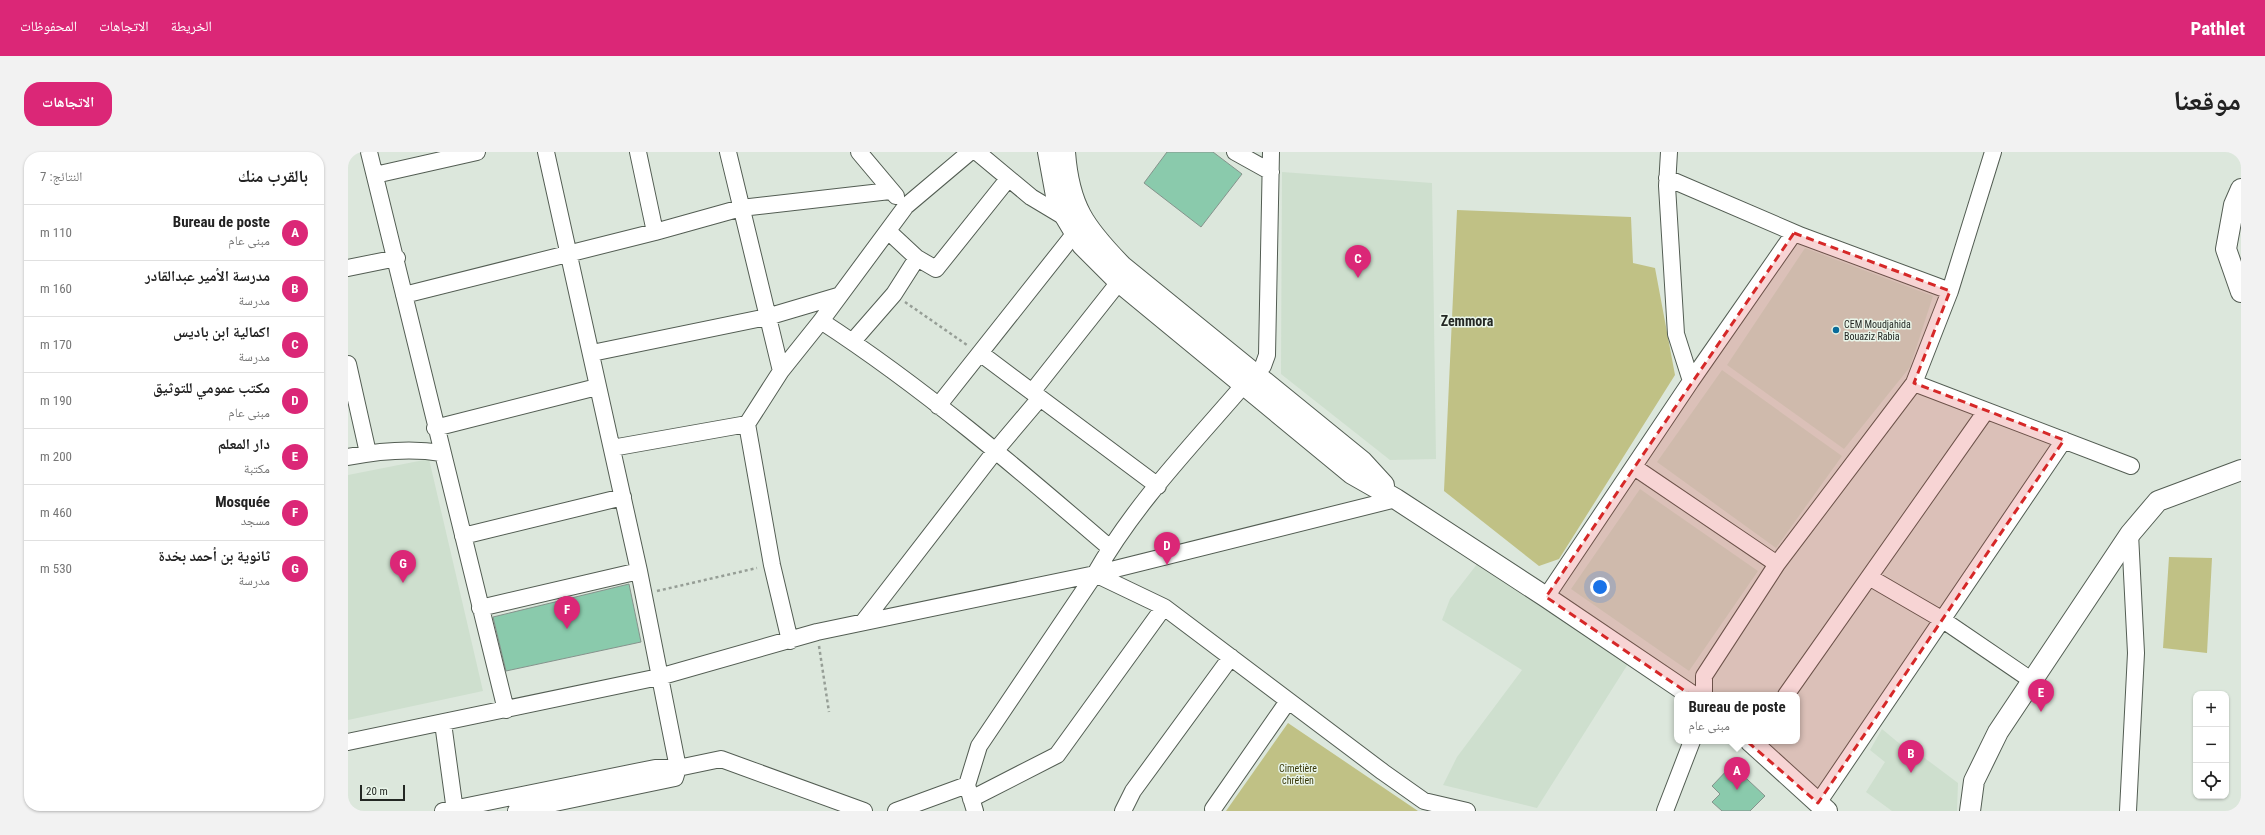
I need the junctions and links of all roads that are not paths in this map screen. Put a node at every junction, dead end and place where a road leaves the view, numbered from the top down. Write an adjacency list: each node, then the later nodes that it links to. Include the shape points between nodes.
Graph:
1 (369, 152): 16 (street)
2 (477, 152): 16 (street)
3 (546, 152): 27 (street)
4 (638, 152): 25 (street)
5 (728, 152): 22 (street)
6 (858, 152): 20 (street)
7 (977, 152): 18 (street)
8 (1048, 152): 23 (main road, via 1056,196)
9 (1065, 152): 43 (main road, via 1067,178 1077,210 1095,238 1122,266)
10 (1235, 152): 15 (street)
11 (1271, 152): 15 (street)
12 (1669, 152): 17 (street)
13 (1993, 152): 32 (street)
14 (960, 155): 21 (street)
15 (1271, 172): 43 (street, via 1267,355 1263,366)
16 (375, 175): 28 (street)
17 (1667, 178): 26 (street); 44 (street, via 1676,334)
18 (1008, 179): 23 (street); 29 (street, via 936,269)
19 (2241, 190): 33 (main road, via 2234,205 2226,250)
20 (890, 191): 21 (street); 22 (street)
21 (906, 206): 24 (street)
22 (741, 208): 25 (street); 36 (street)
23 (1070, 226): 31 (main road, via 1082,245); 40 (street)
24 (888, 231): 29 (street); 35 (street)
25 (655, 232): 27 (street)
26 (1802, 236): 32 (street); 44 (street, via 1794,234)
27 (569, 254): 34 (street); 39 (street)
28 (396, 258): 30 (street); 34 (street)
29 (917, 258): 38 (street, via 894,294)
30 (348, 268)
31 (1119, 282): 43 (main road); 48 (street)
32 (1950, 291): 45 (street)
33 (2241, 292)
34 (404, 295): 52 (street)
35 (838, 296): 36 (street); 37 (street)
36 (768, 317): 39 (street); 42 (street)
37 (821, 321): 38 (street); 42 (street)
38 (853, 342): 49 (street)
39 (592, 353): 47 (street)
40 (980, 354): 48 (street); 49 (street)
41 (348, 364): 46 (street)
42 (781, 371): 51 (street)
43 (1248, 380): 62 (street); 64 (main road, via 1362,461)
44 (1691, 381): 60 (street)
45 (1914, 383): 50 (street); 68 (street)
46 (351, 384): 56 (street)
47 (597, 387): 52 (street); 54 (street)
48 (1036, 395): 55 (street); 62 (street)
49 (938, 406): 55 (street)
50 (1986, 412): 53 (street); 71 (street)
51 (747, 424): 54 (street); 77 (street, via 772,565)
52 (435, 428): 57 (street)
53 (2064, 440): 59 (street); 75 (street)
54 (612, 448): 63 (street)
55 (996, 450): 67 (street); 76 (street)
56 (368, 453): 57 (street, via 425,450); 58 (street)
57 (442, 453): 66 (street)
58 (348, 457)
59 (2132, 466)
60 (1634, 467): 68 (street); 72 (street)
61 (2241, 470): 65 (main road, via 2166,498)
62 (1158, 486): 67 (street)
63 (623, 497): 66 (street); 69 (street)
64 (1396, 499): 70 (street); 72 (main road)
65 (2130, 534): 80 (main road); 102 (street, via 2136,653)
66 (463, 536): 74 (street)
67 (1110, 548): 70 (street)
68 (1778, 564): 82 (street, via 1704,676)
69 (639, 571): 74 (street); 79 (street)
70 (1095, 574): 73 (street); 76 (street); 91 (street, via 979,746)
71 (1869, 577): 75 (street); 83 (street)
72 (1546, 597): 81 (main road)
73 (1164, 607): 78 (street); 91 (street, via 1057,755)
74 (480, 608): 85 (street)
75 (1943, 620): 80 (street); 92 (street)
76 (864, 621): 77 (street)
77 (790, 641): 79 (street)
78 (1231, 657): 84 (street); 98 (street, via 1133,791)
79 (659, 677): 85 (street); 90 (street)
80 (2031, 680): 101 (main road, via 1998,732 1974,781)
81 (1687, 692)
82 (1704, 692)
83 (1788, 692)
84 (1288, 701): 93 (street); 99 (street, via 1424,801)
85 (506, 710): 86 (street)
86 (442, 723): 87 (street); 94 (street)
87 (348, 742)
88 (1691, 744): 100 (street)
89 (1754, 744): 92 (main road)
90 (678, 768): 94 (street, via 655,768); 95 (street, via 675,778); 96 (street, via 721,759)
91 (971, 798): 97 (street)
92 (1823, 807)
93 (1213, 809)
94 (450, 810)
95 (516, 811)
96 (864, 811)
97 (896, 811)
98 (1123, 811)
99 (1467, 811)
100 (1665, 811)
101 (1970, 811)
102 (2128, 811)

